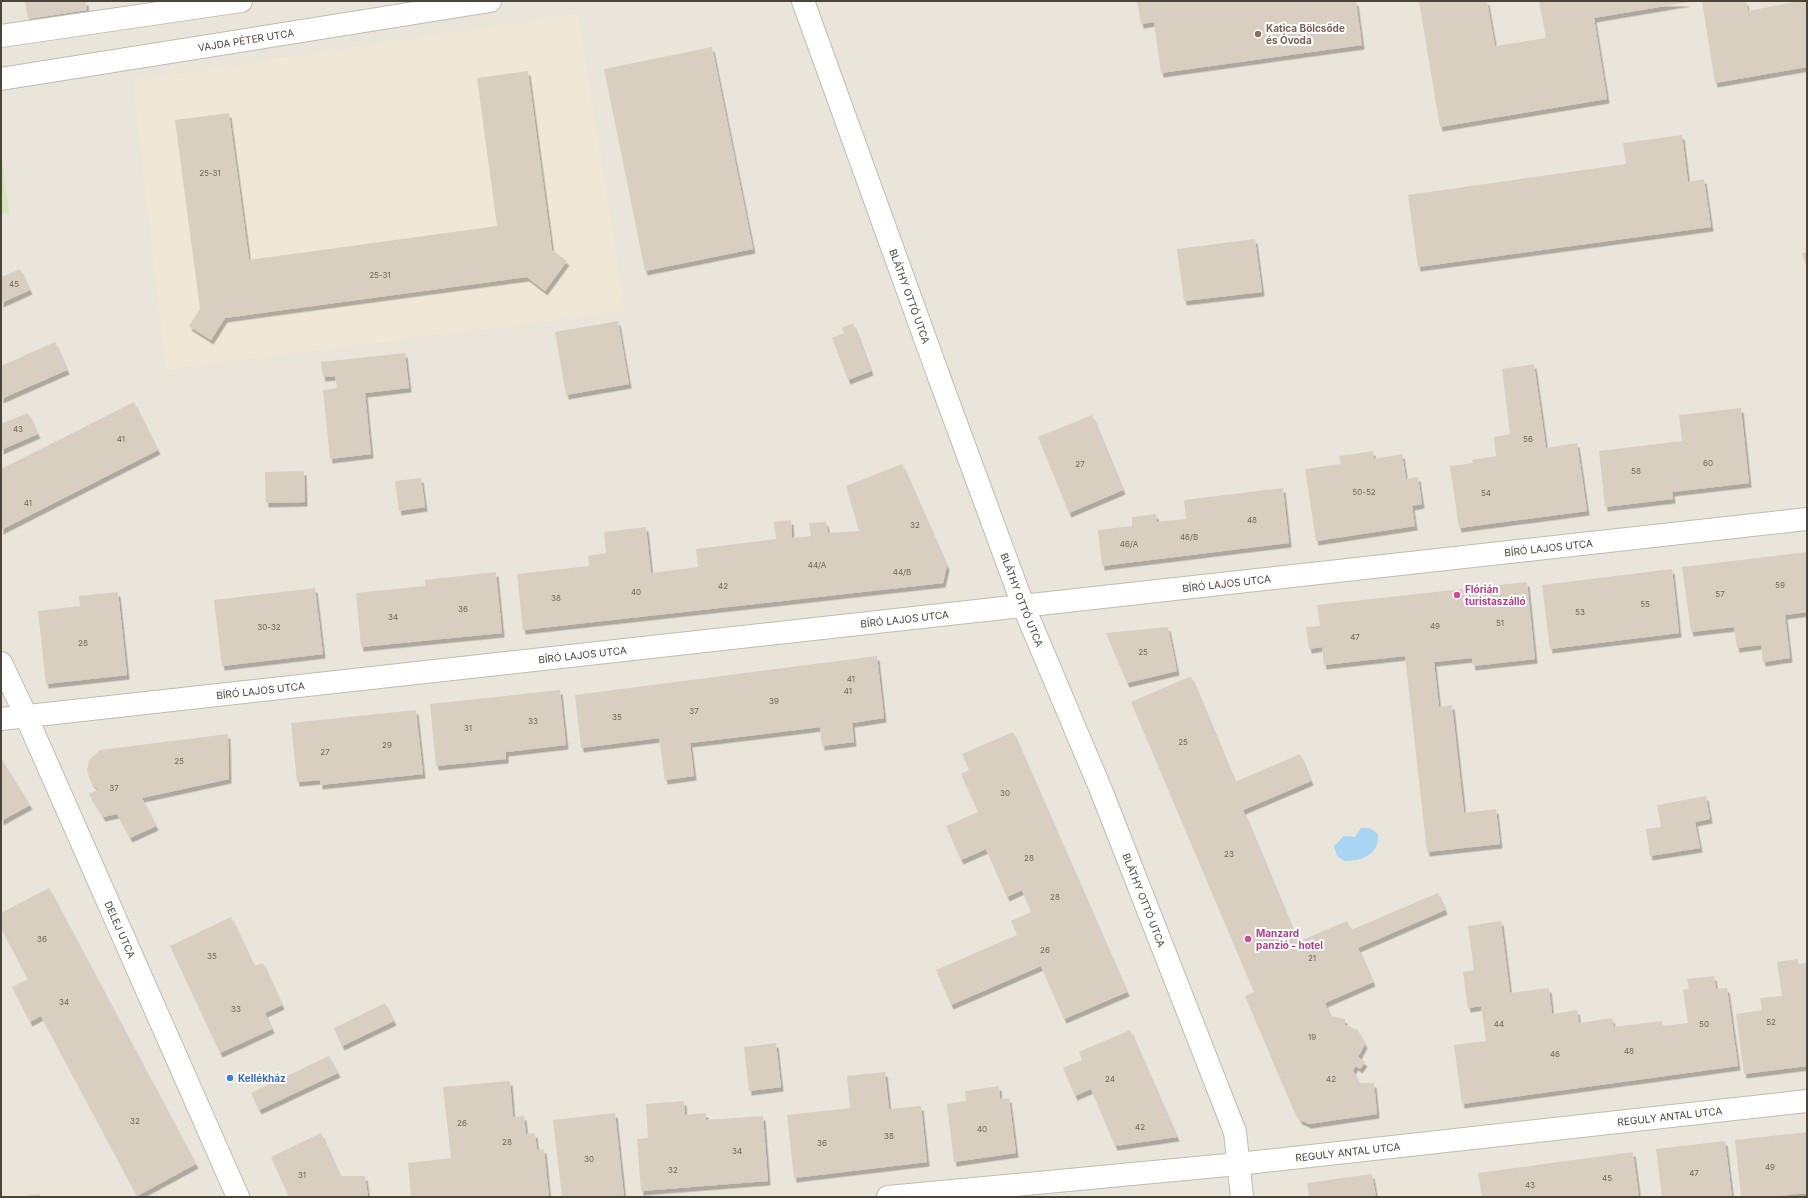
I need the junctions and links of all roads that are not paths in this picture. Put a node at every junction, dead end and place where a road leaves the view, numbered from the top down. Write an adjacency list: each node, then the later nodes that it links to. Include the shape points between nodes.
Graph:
1 (240, 1): 4 (street)
2 (490, 1): 5 (street, VAJDA PÉTER UTCA)
3 (803, 1): 7 (street, BLÁTHY OTTÓ UTCA)
4 (1, 36)
5 (1, 79)
6 (1807, 519): 7 (street, BÍRÓ LAJOS UTCA)
7 (1023, 604): 9 (street, BÍRÓ LAJOS UTCA); 12 (street, BLÁTHY OTTÓ UTCA, via 1101,790 1235,1132)
8 (1, 664): 9 (street, DELEJ UTCA)
9 (26, 716): 10 (street, BÍRÓ LAJOS UTCA); 13 (street, DELEJ UTCA)
10 (1, 719)
11 (1807, 1101): 12 (street, REGULY ANTAL UTCA)
12 (1238, 1164): 14 (street, REGULY ANTAL UTCA); 15 (street, BLÁTHY OTTÓ UTCA)
13 (238, 1197)
14 (888, 1197)
15 (1242, 1197)

